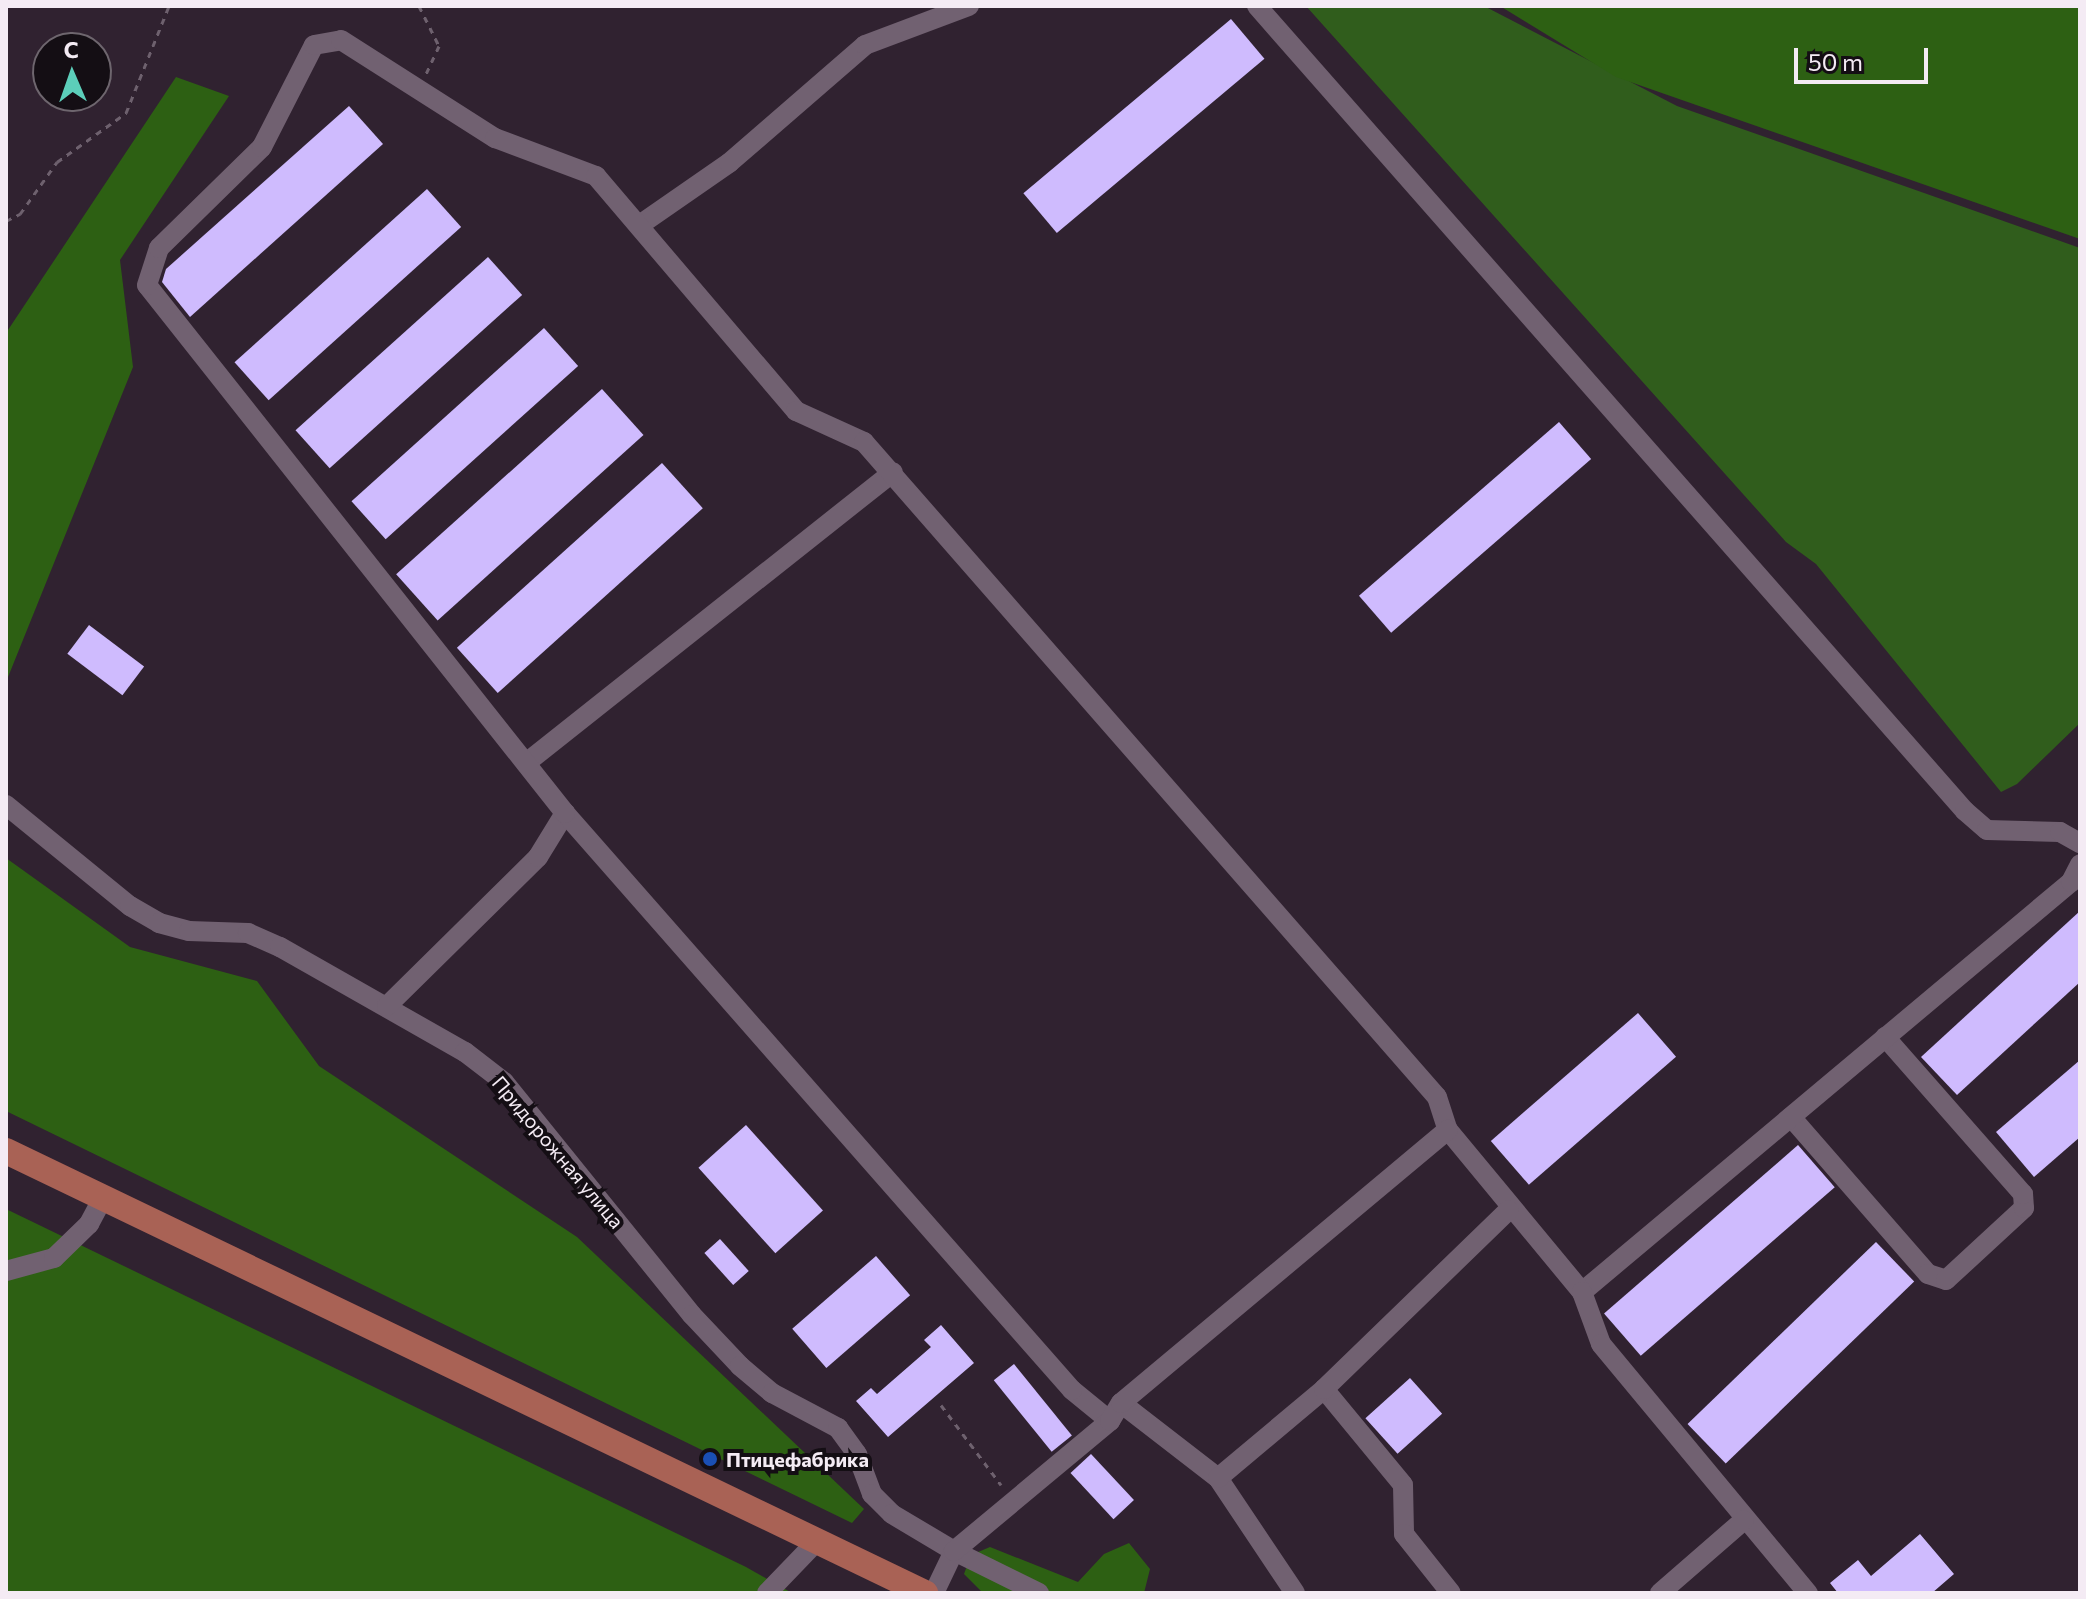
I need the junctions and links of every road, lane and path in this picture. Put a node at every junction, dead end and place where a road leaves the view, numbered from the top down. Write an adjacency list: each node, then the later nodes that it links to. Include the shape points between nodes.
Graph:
1 (169, 6): 6 (path, via 126,113 57,162 20,214)
2 (419, 6): 5 (path, via 439,46 426,73)
3 (969, 6): 7 (street, via 865,45 729,163)
4 (1257, 6): 12 (street, via 1965,811 1987,830 2060,832)
5 (425, 93): 7 (street, via 495,138 596,176); 9 (street, via 341,40 314,45 262,147 159,248 147,285)
6 (6, 221)
7 (641, 224): 8 (street, via 796,411 864,442)
8 (893, 472): 9 (street); 17 (street, via 1437,1097)
9 (526, 763): 11 (street)
10 (6, 805): 14 (street, Придорожная улица, via 130,906 159,923 189,931 248,933)
11 (565, 813): 14 (street, via 538,857); 25 (street, via 1072,1390)
12 (2080, 843)
13 (2080, 864): 15 (street, via 2071,882)
14 (387, 1006): 30 (street, Придорожная улица, via 504,1082 730,1356 772,1393 838,1428 857,1454 872,1494 892,1514)
15 (1885, 1037): 16 (street); 16 (street, via 2023,1194 2024,1208 1946,1280 1928,1274)
16 (1791, 1117): 22 (street)
17 (1448, 1130): 20 (street); 25 (street)
18 (6, 1151): 19 (main road)
19 (103, 1198): 21 (street, via 89,1224 54,1258); 29 (main road)
20 (1509, 1210): 22 (street); 23 (street)
21 (6, 1271)
22 (1582, 1292): 28 (street, via 1601,1344)
23 (1324, 1389): 26 (street); 36 (street, via 1403,1485 1404,1534)
24 (941, 1405): 27 (path)
25 (1116, 1412): 26 (street); 27 (street)
26 (1218, 1478): 35 (street)
27 (1015, 1504): 30 (street)
28 (1744, 1520): 37 (street); 38 (street)
29 (817, 1541): 31 (street); 32 (main road)
30 (954, 1551): 33 (street); 34 (street, Придорожная улица)
31 (767, 1593)
32 (925, 1593)
33 (934, 1593)
34 (1039, 1593)
35 (1295, 1593)
36 (1451, 1593)
37 (1660, 1593)
38 (1808, 1593)

